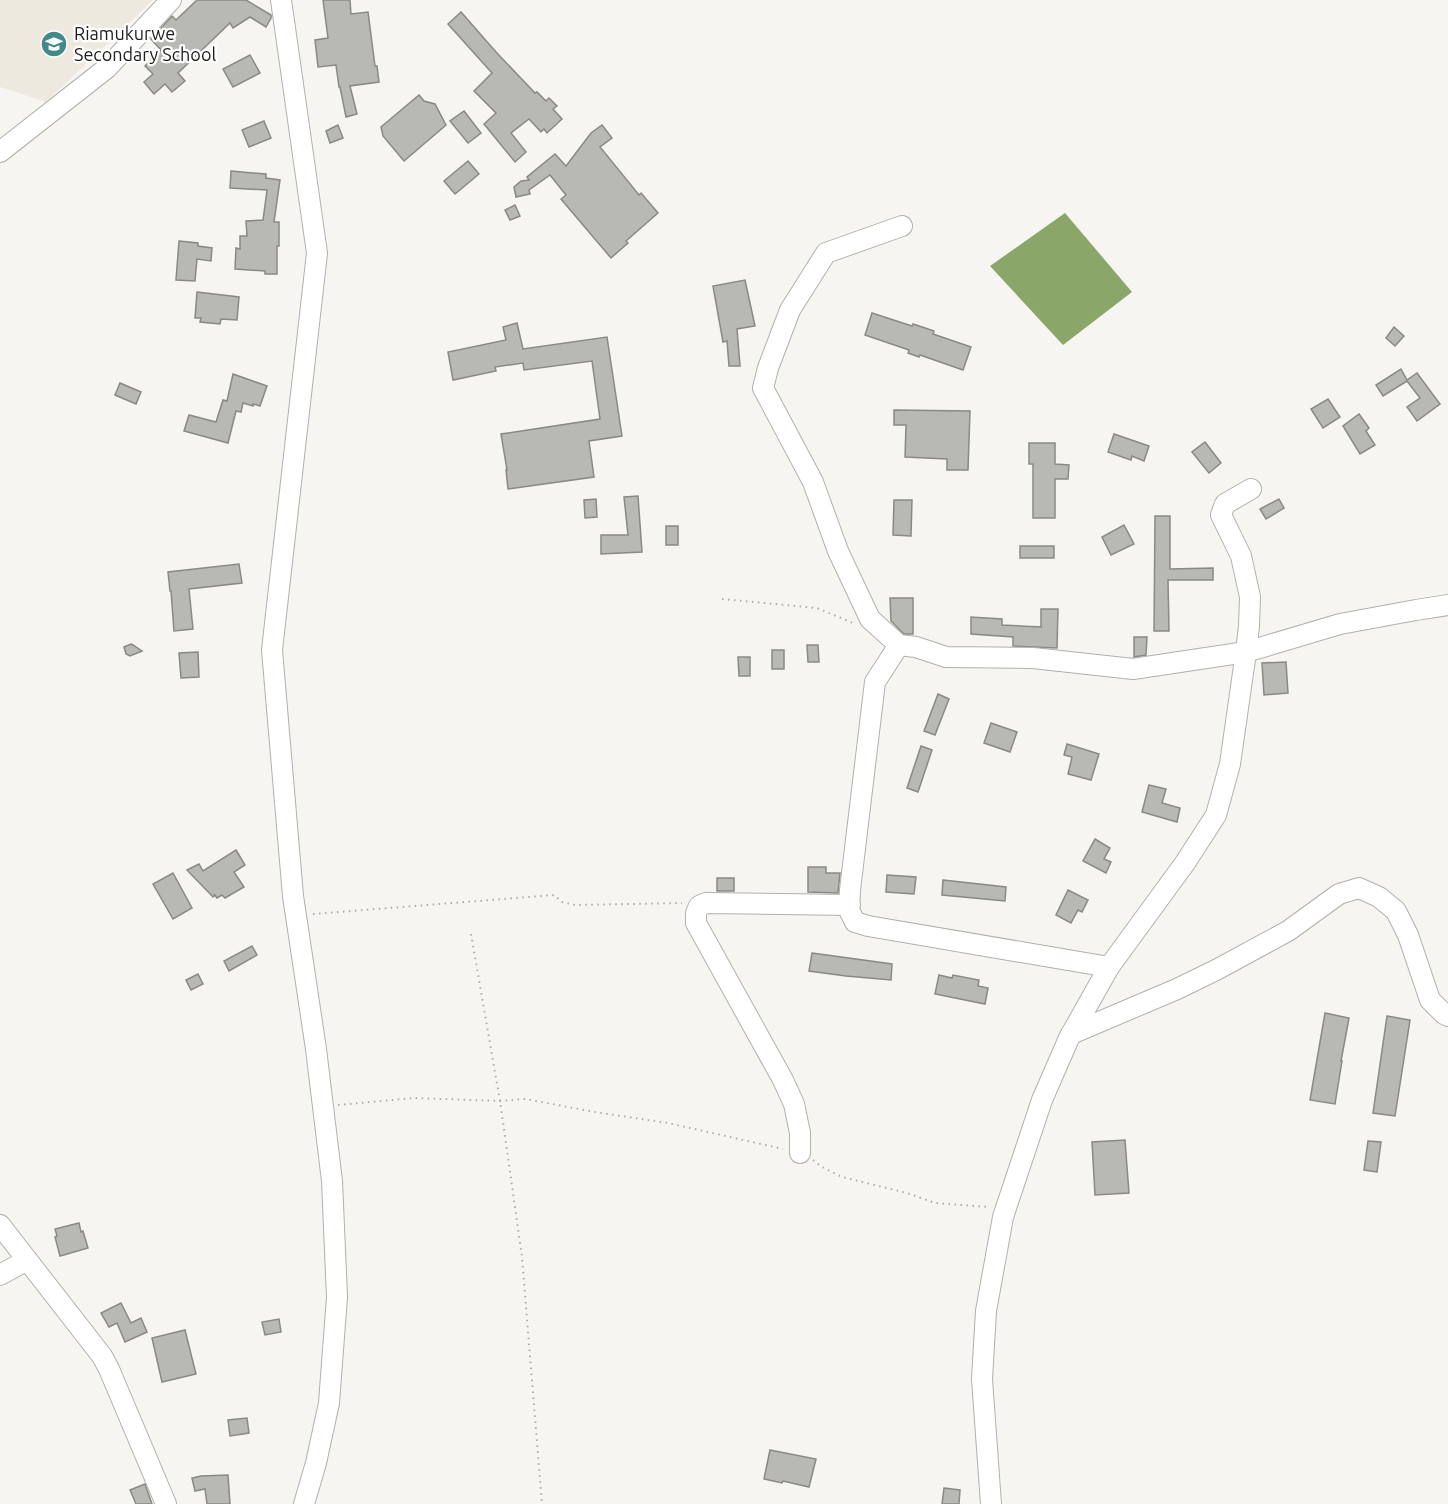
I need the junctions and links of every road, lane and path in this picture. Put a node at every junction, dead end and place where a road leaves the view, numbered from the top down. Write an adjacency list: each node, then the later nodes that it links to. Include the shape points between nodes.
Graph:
1 (171, 0): 3 (street, via 107,68)
2 (281, 0): 13 (street, via 317,253 272,650)
3 (0, 152)
4 (902, 226): 8 (street, via 826,253 790,310 763,388 813,483 838,551 870,619)
5 (1251, 489): 10 (street, via 1225,504 1221,515 1241,556 1250,597)
6 (722, 599): 8 (path, via 817,608 850,622)
7 (1448, 605): 10 (street, via 1340,624)
8 (878, 626): 9 (street)
9 (899, 645): 10 (street, via 946,657 1033,658 1133,669); 11 (street, via 875,682)
10 (1246, 652): 15 (street, via 1230,764 1216,815)
11 (850, 905): 12 (street); 15 (street, via 855,922 868,926)
12 (699, 906): 13 (path, via 575,905 554,895); 20 (street, via 696,923 771,1055 794,1104)
13 (296, 915): 19 (street)
14 (471, 934): 18 (path)
15 (1109, 967): 17 (street)
16 (1448, 1016): 17 (street, via 1430,1000 1396,911 1359,888 1339,894 1288,931 1216,970)
17 (1071, 1034): 21 (street, via 1042,1100)
18 (500, 1101): 19 (path, via 414,1098); 20 (path, via 525,1099 668,1123); 27 (path, via 522,1257)
19 (323, 1106): 26 (street, via 332,1181 337,1297 328,1403)
20 (800, 1153): 21 (path, via 842,1177 935,1203)
21 (1006, 1208): 28 (street, via 986,1311 982,1379)
22 (0, 1225): 23 (street)
23 (27, 1260): 24 (street); 25 (street, via 102,1356)
24 (0, 1275)
25 (166, 1504)
26 (304, 1504)
27 (542, 1504)
28 (991, 1504)

